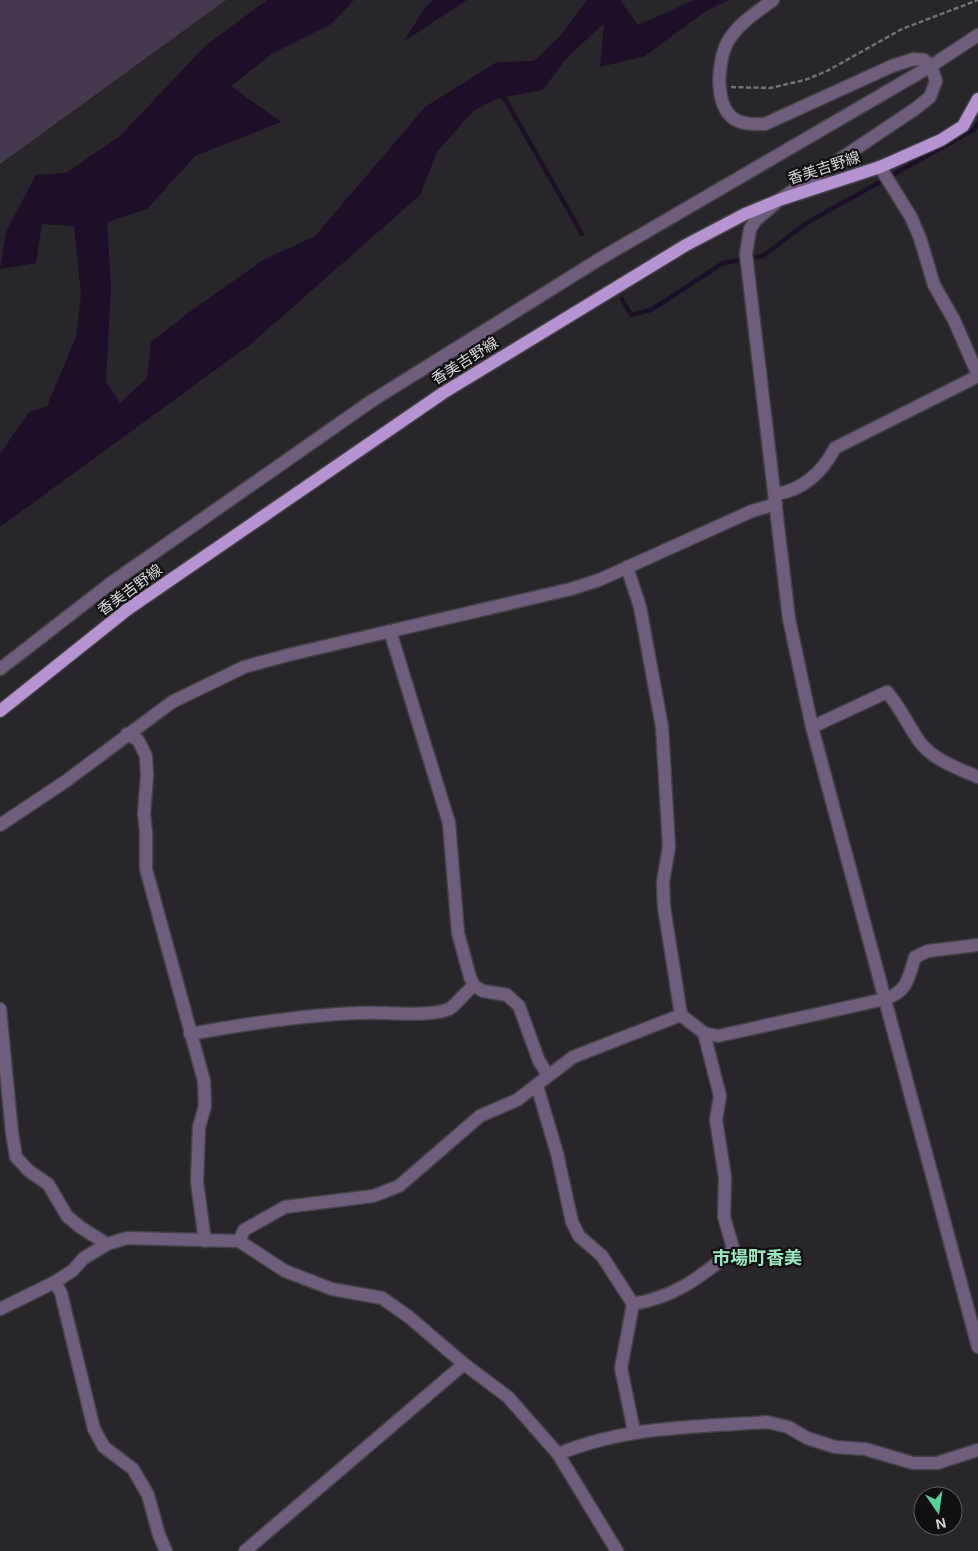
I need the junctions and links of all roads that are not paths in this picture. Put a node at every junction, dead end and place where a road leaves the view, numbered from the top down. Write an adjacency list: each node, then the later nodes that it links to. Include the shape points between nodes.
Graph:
1 (773, 0): 3 (street, via 741,25 728,42 720,62 720,87 725,107 736,121 765,124 914,59 924,60)
2 (978, 35): 3 (street)
3 (931, 66): 6 (street, via 936,81 930,97); 11 (street, via 603,257 373,400 111,583)
4 (978, 99): 5 (main road, 香美吉野線, via 963,126)
5 (885, 174): 6 (main road, 香美吉野線); 7 (street, via 911,217 934,285 954,320)
6 (779, 200): 8 (street, via 750,229 747,259); 12 (main road, 香美吉野線, via 686,245 443,393 128,609)
7 (978, 376): 8 (street, via 835,448 828,461 809,481)
8 (776, 499): 9 (street); 13 (street, via 789,619)
9 (627, 567): 10 (street, via 572,589); 21 (street, via 640,607 662,727 669,848 663,882 664,907)
10 (390, 631): 14 (street, via 244,667 172,702); 18 (street, via 448,823 458,933)
11 (0, 669)
12 (0, 711)
13 (812, 727): 15 (street, via 887,692 920,742 938,759); 19 (street)
14 (127, 734): 16 (street, via 66,781); 23 (street, via 138,740 146,756 146,869)
15 (978, 777)
16 (0, 825)
17 (978, 945): 19 (street, via 928,951 915,957 906,986 898,994)
18 (474, 986): 23 (street, via 463,993 452,1008 438,1012 358,1012); 24 (street, via 507,995 519,1006 539,1061)
19 (885, 999): 22 (street, via 718,1036); 32 (street)
20 (0, 1009): 28 (street, via 16,1157 48,1184 67,1216)
21 (681, 1015): 22 (street); 24 (street, via 573,1057)
22 (704, 1033): 31 (street, via 720,1096 716,1120 724,1177 724,1217 733,1248 689,1286 658,1300)
23 (190, 1034): 26 (street, via 204,1081 205,1106 199,1127 197,1182)
24 (548, 1075): 25 (street)
25 (537, 1086): 27 (street, via 517,1100 480,1116 399,1186 373,1196 285,1207 244,1230); 31 (street, via 557,1153 572,1222 579,1236 602,1256)
26 (205, 1241): 27 (street); 28 (street, via 127,1238)
27 (239, 1241): 33 (street, via 285,1272 332,1289 382,1298)
28 (107, 1244): 29 (street)
29 (55, 1282): 30 (street); 37 (street, via 62,1293 94,1428 104,1447 133,1469 148,1495)
30 (2, 1304)
31 (633, 1304): 34 (street, via 620,1368)
32 (978, 1347)
33 (464, 1364): 36 (street, via 508,1397); 38 (street)
34 (634, 1431): 35 (street, via 767,1422 788,1427 807,1438 835,1447 865,1449 913,1463 937,1462); 36 (street, via 581,1444)
35 (978, 1450)
36 (558, 1454): 39 (street)
37 (166, 1551)
38 (245, 1551)
39 (617, 1551)

